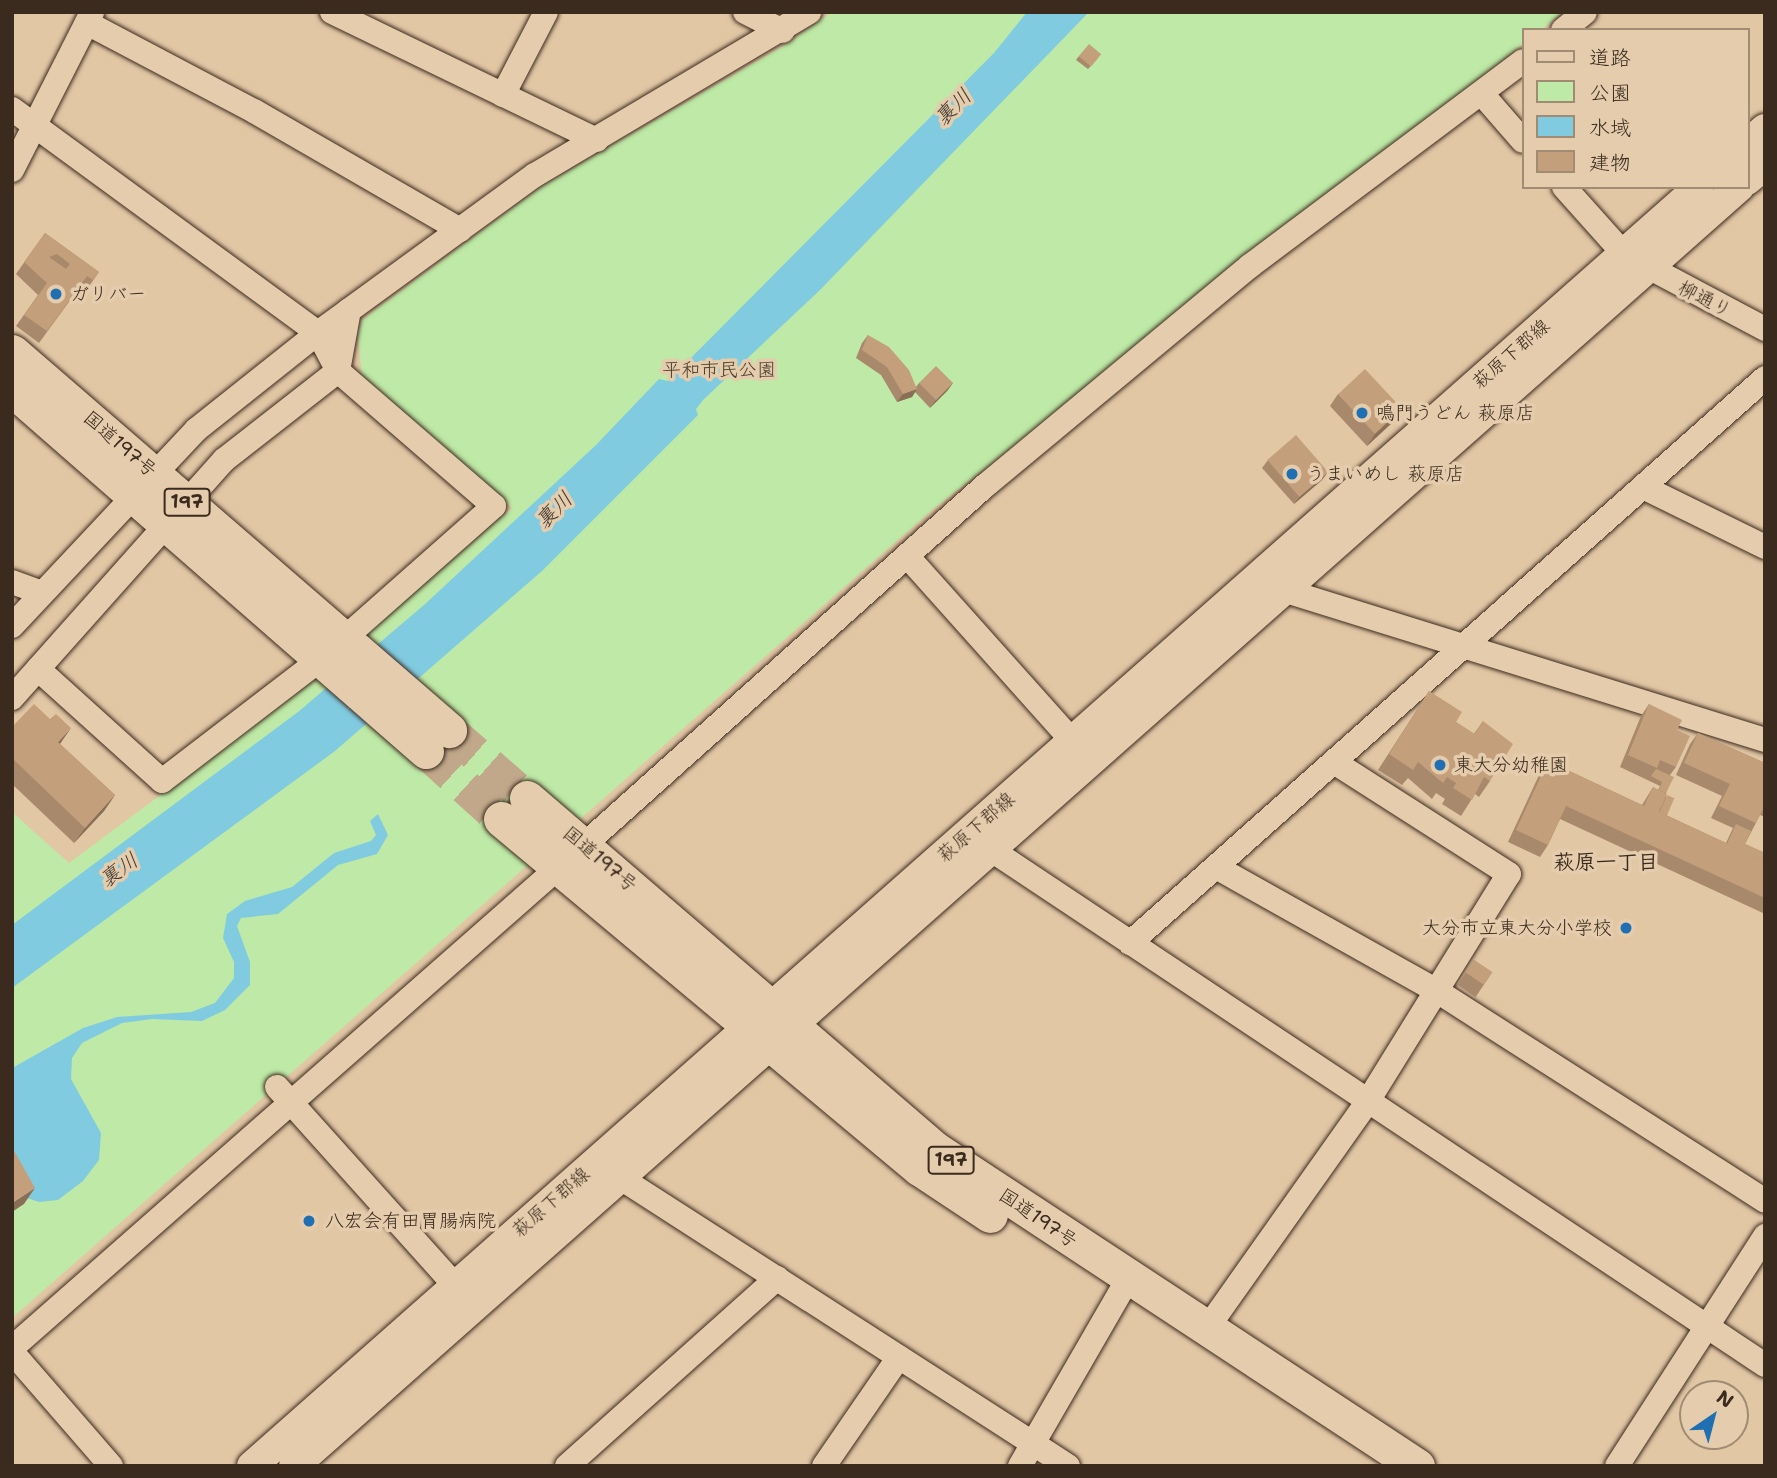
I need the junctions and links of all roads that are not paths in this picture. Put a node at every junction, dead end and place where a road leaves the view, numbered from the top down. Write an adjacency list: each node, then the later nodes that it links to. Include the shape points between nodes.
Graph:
1 (332, 12): 11 (street)
2 (545, 12): 11 (street)
3 (745, 12): 8 (street)
4 (809, 12): 8 (street)
5 (1585, 12): 7 (street)
6 (90, 18): 13 (street); 24 (street)
7 (1565, 28)
8 (783, 31): 15 (street)
9 (1522, 62): 10 (street)
10 (1482, 94): 16 (street); 37 (street, via 1250,267)
11 (503, 95): 15 (street)
12 (12, 109): 13 (street)
13 (37, 125): 19 (street); 28 (street)
14 (1765, 129): 17 (main road)
15 (597, 140): 24 (street, via 535,175)
16 (1522, 140)
17 (1749, 143)
18 (1765, 165): 20 (main road)
19 (12, 170)
20 (1749, 178)
21 (1566, 189): 25 (street)
22 (1697, 189): 25 (main road, 萩原下郡線)
23 (1736, 189): 25 (main road, 萩原下郡線)
24 (460, 230): 26 (street)
25 (1635, 262): 27 (street, 柳通り); 38 (main road, 萩原下郡線)
26 (349, 310): 28 (street); 30 (street)
27 (1765, 329)
28 (318, 333): 30 (street); 33 (street, via 196,430)
29 (12, 352): 33 (highway, 国道197号 / 197)
30 (338, 371): 35 (street, via 224,460); 43 (street, via 494,506)
31 (1765, 378): 34 (street)
32 (12, 389): 33 (highway, 国道197号 / 197)
33 (145, 486): 35 (highway, 国道197号 / 197); 40 (street)
34 (1643, 487): 36 (street); 42 (street)
35 (177, 513): 43 (highway, 国道197号 / 197); 44 (street)
36 (1765, 547)
37 (907, 556): 48 (street); 52 (street)
38 (1274, 581): 42 (street); 48 (main road, 萩原下郡線)
39 (12, 582): 40 (street)
40 (42, 593): 41 (street)
41 (12, 626)
42 (1462, 648): 47 (street); 49 (street)
43 (341, 655): 44 (street, via 162,781); 46 (highway, 国道197号 / 197)
44 (38, 669): 45 (street)
45 (12, 698)
46 (437, 740)
47 (1765, 740)
48 (1081, 751): 51 (main road, 萩原下郡線)
49 (1334, 762): 53 (street); 55 (street, via 1509,874)
50 (514, 808): 52 (highway, 国道197号 / 197)
51 (981, 839): 54 (street); 56 (main road, 萩原下郡線)
52 (572, 856): 56 (highway, 国道197号 / 197); 57 (street)
53 (1216, 867): 54 (street); 55 (street)
54 (1130, 943): 58 (street)
55 (1437, 991): 58 (street); 60 (street)
56 (770, 1026): 59 (main road, 萩原下郡線); 63 (highway, 国道197号 / 197); 64 (main road, 萩原下郡線)
57 (283, 1094): 64 (street); 67 (street)
58 (1368, 1101): 65 (street); 66 (street)
59 (619, 1177): 62 (street); 64 (main road, 萩原下郡線)
60 (1765, 1201)
61 (1765, 1236): 65 (street)
62 (777, 1278): 68 (street); 74 (street)
63 (1122, 1288): 66 (highway, 国道197号 / 197); 70 (street); 78 (highway, 国道197号 / 197)
64 (464, 1296): 72 (main road, 萩原下郡線); 73 (main road, 萩原下郡線)
65 (1707, 1327): 69 (street); 80 (street)
66 (1206, 1330): 79 (highway, 国道197号 / 197)
67 (12, 1350): 71 (street)
68 (899, 1357): 70 (street); 75 (street)
69 (1765, 1365)
70 (1033, 1443): 76 (street); 77 (street)
71 (111, 1466)
72 (252, 1466)
73 (294, 1466)
74 (567, 1466)
75 (824, 1466)
76 (1020, 1466)
77 (1068, 1466)
78 (1378, 1466)
79 (1417, 1466)
80 (1617, 1466)

